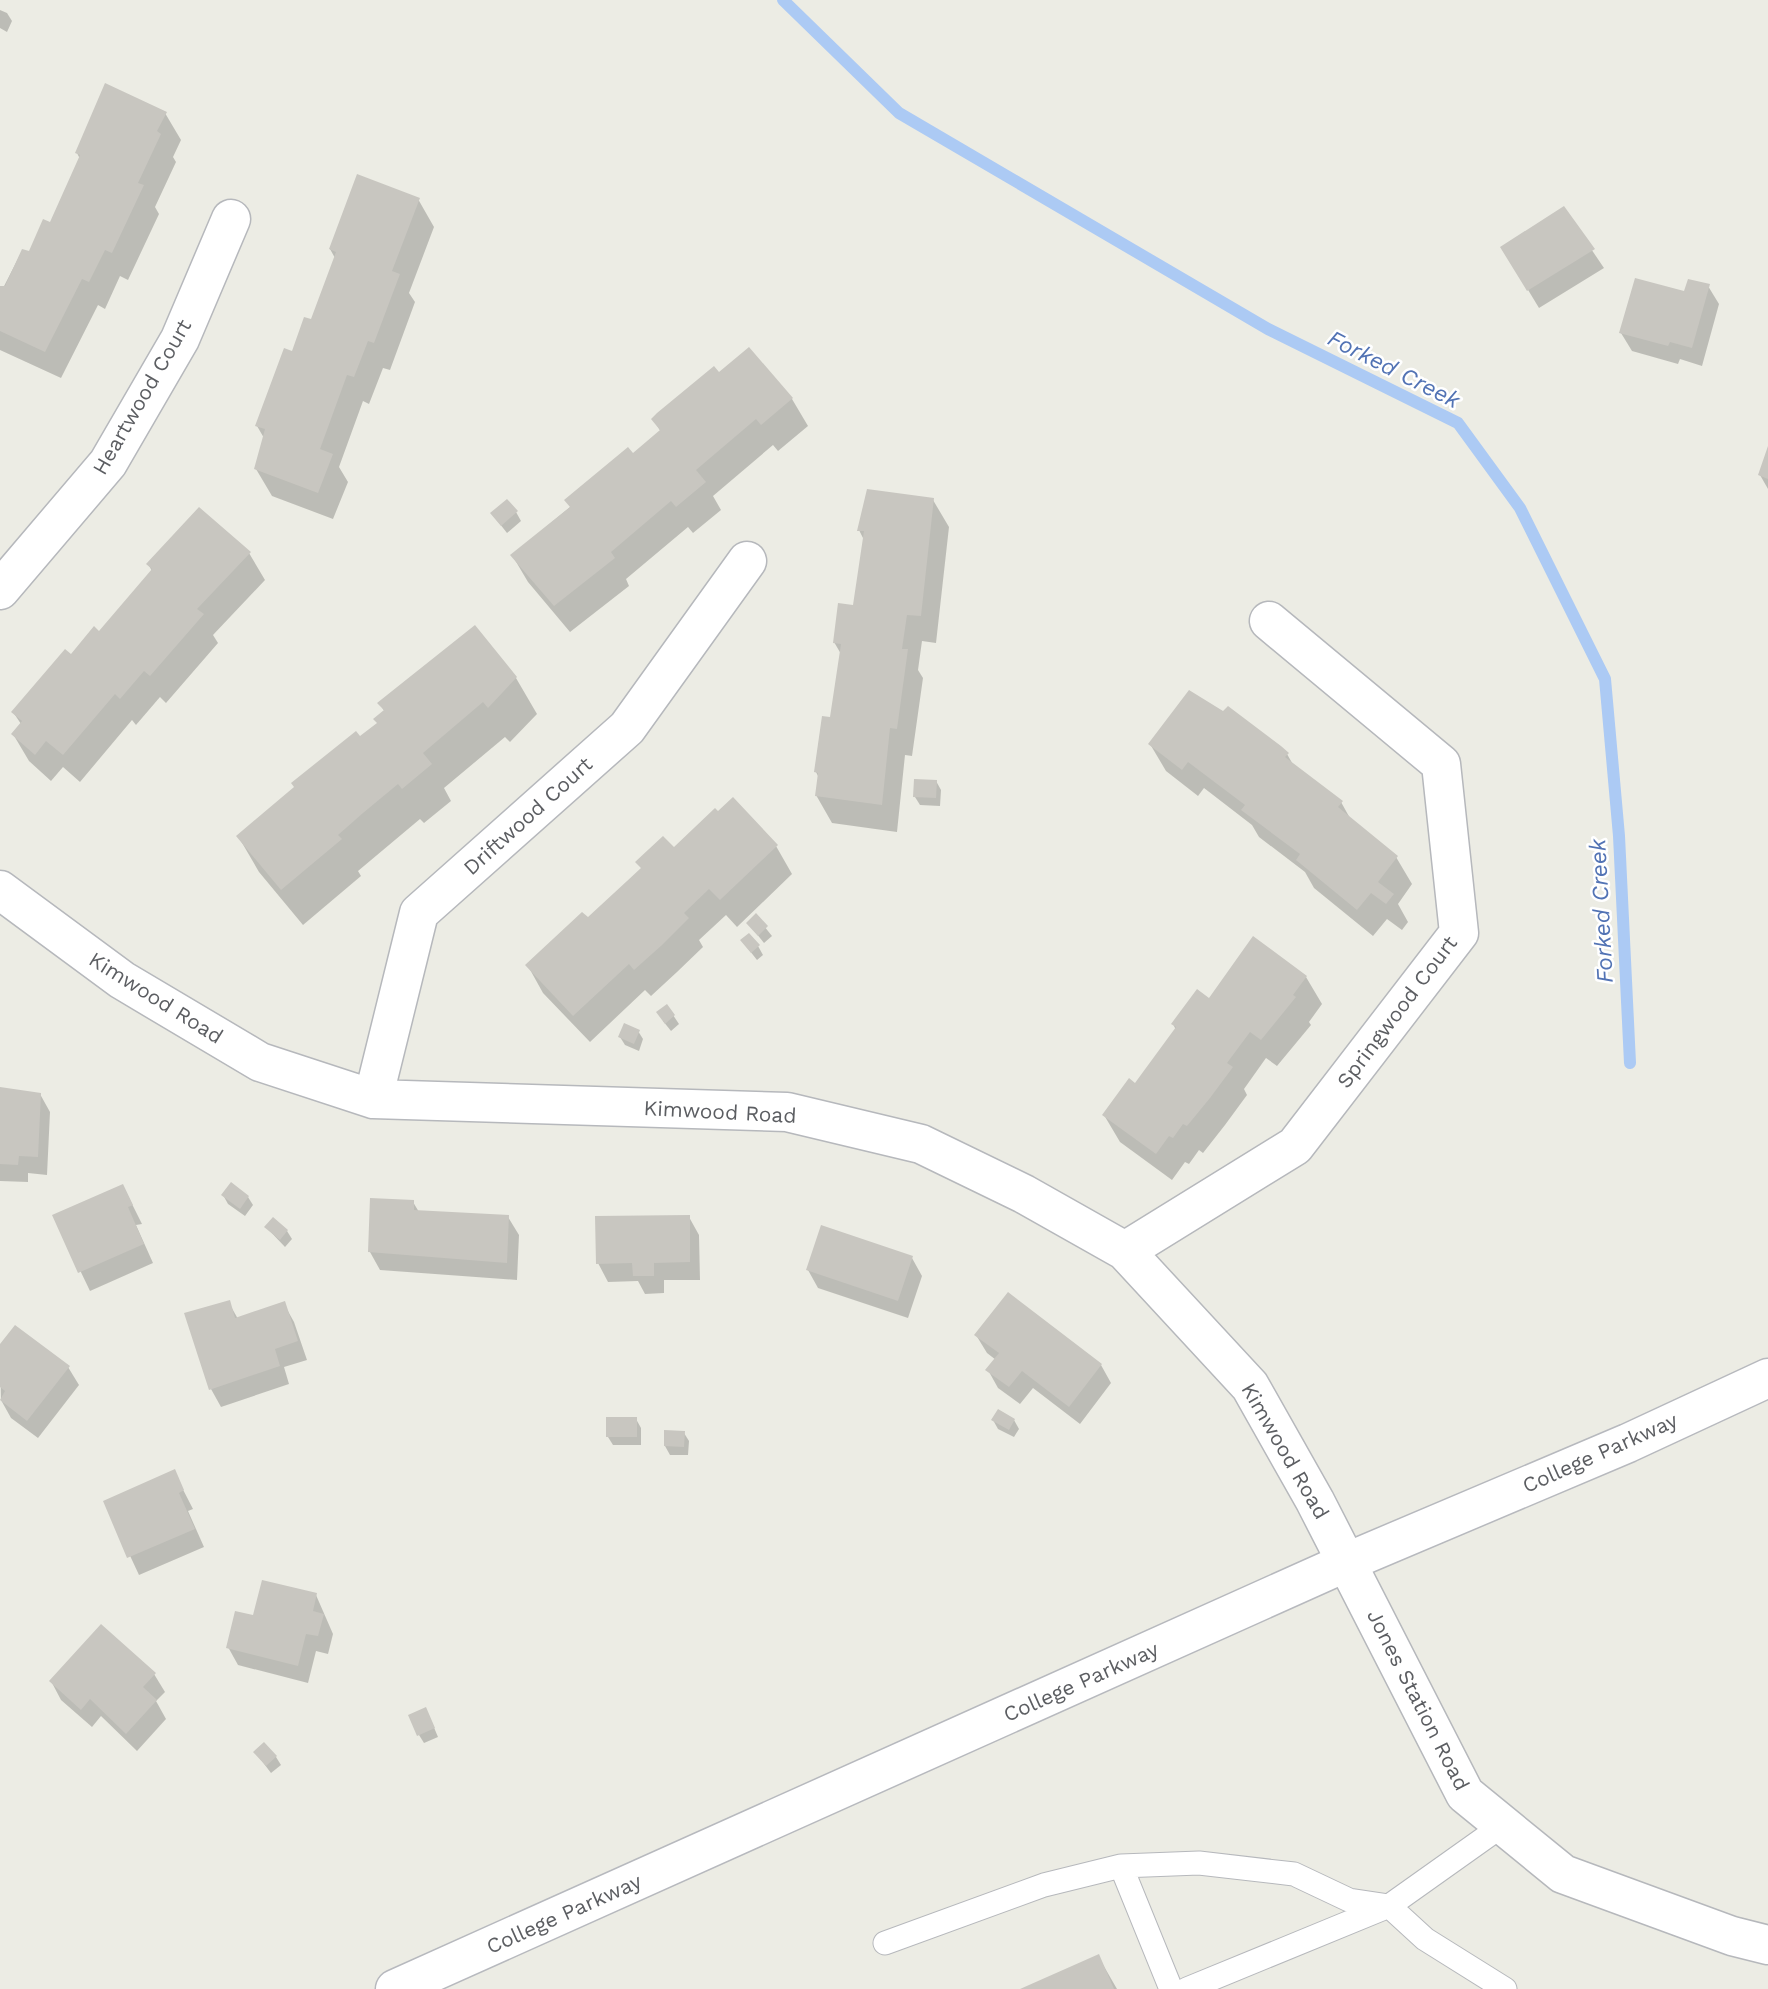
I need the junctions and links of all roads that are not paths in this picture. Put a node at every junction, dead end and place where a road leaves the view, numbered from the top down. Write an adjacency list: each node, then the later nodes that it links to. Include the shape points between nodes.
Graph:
1 (231, 219): 3 (street, Heartwood Court, via 180,339 108,463)
2 (747, 561): 6 (street, Driftwood Court, via 626,727 419,913)
3 (0, 590)
4 (1269, 621): 7 (street, Springwood Court, via 1441,765 1459,933 1296,1146)
5 (0, 890): 6 (street, Kimwood Road, via 122,981 260,1062)
6 (373, 1099): 7 (street, Kimwood Road, via 787,1112 921,1144 1024,1194)
7 (1125, 1251): 9 (street, Kimwood Road, via 1250,1386)
8 (1768, 1378): 9 (street, College Parkway)
9 (1347, 1562): 10 (street, Jones Station Road, via 1465,1794); 15 (street, College Parkway)
10 (1503, 1825): 12 (lane); 14 (street, Jones Station Road, via 1563,1874)
11 (1121, 1866): 12 (lane, via 1199,1863 1294,1874 1349,1900); 13 (lane, via 1044,1885); 16 (lane)
12 (1389, 1906): 17 (lane); 18 (lane, via 1425,1940)
13 (885, 1943)
14 (1768, 1945)
15 (395, 1989)
16 (1171, 1989)
17 (1187, 1989)
18 (1505, 1989)

